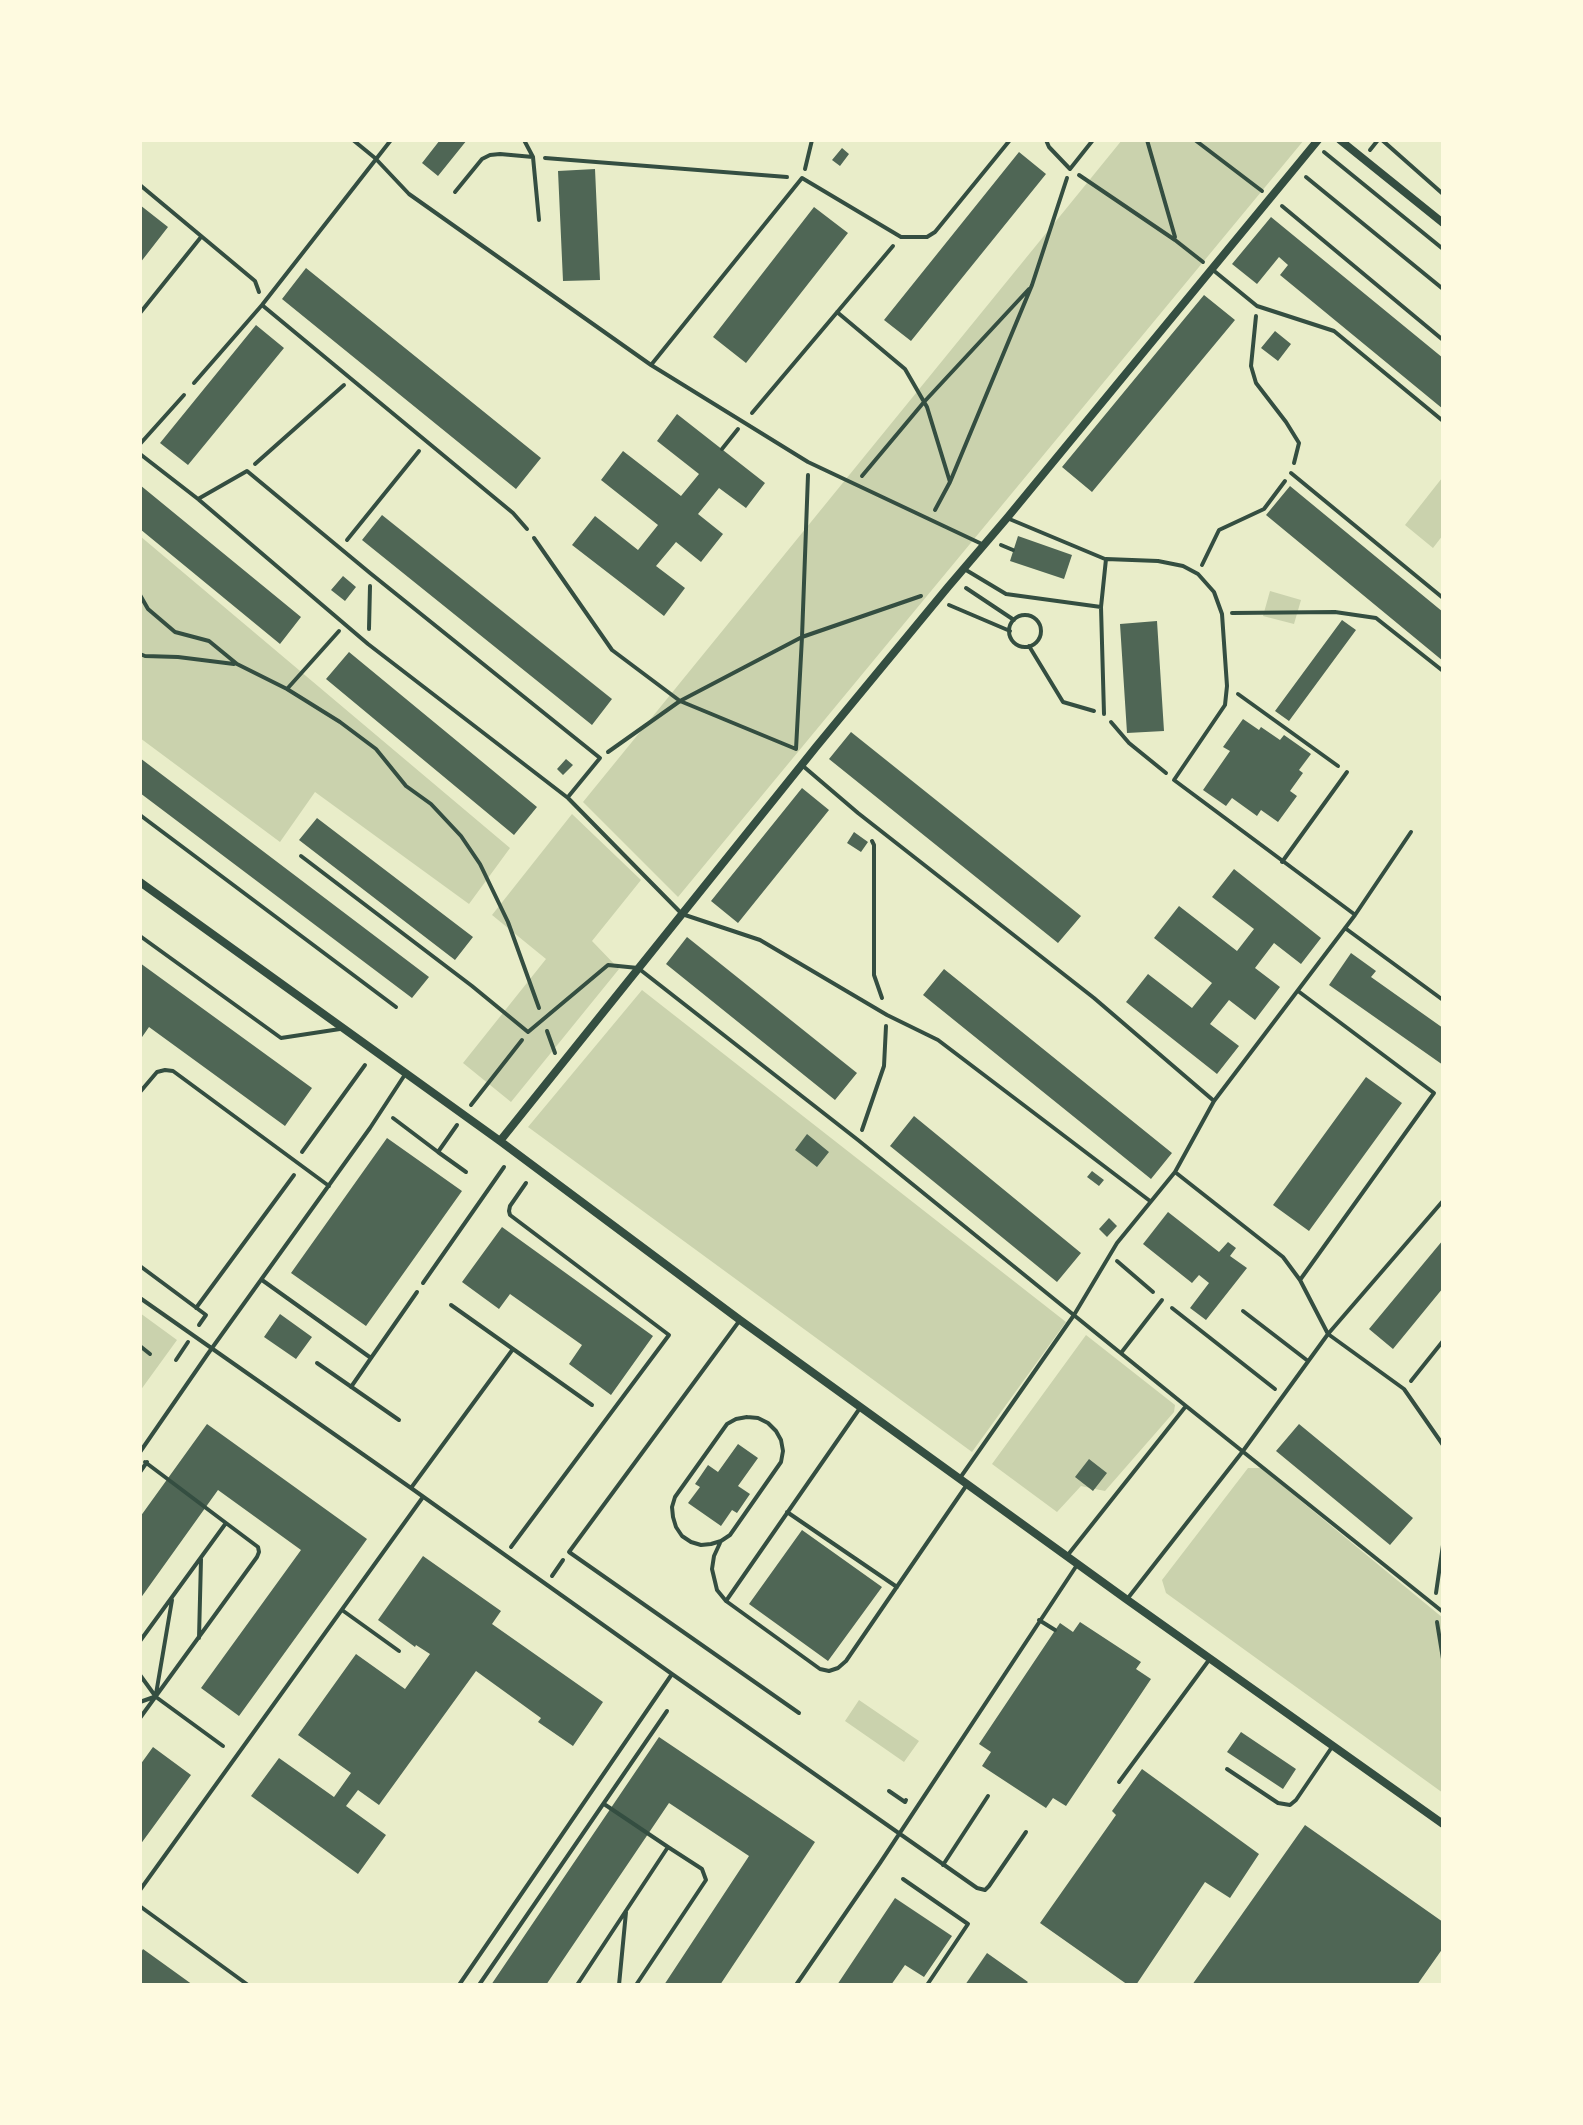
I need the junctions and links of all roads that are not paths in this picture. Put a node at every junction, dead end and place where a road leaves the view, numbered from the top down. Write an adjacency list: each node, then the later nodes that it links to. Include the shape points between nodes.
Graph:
1 (353, 140): 10 (lane)
2 (391, 140): 10 (lane)
3 (524, 140): 9 (lane)
4 (1010, 140): 16 (lane, via 931,235 922,237 901,237 802,178)
5 (1046, 140): 6 (lane, via 1070,169)
6 (1093, 140)
7 (1340, 140): 13 (street)
8 (1316, 142): 14 (street)
9 (533, 157): 11 (lane, via 490,155); 12 (lane)
10 (375, 158): 15 (lane); 16 (lane, via 409,194)
11 (455, 192)
12 (539, 220)
13 (1443, 223)
14 (1211, 269): 19 (lane, via 1257,306 1334,331); 24 (street)
15 (262, 305): 17 (lane); 25 (lane)
16 (651, 365): 26 (lane, via 808,462)
17 (194, 383)
18 (184, 395): 20 (lane)
19 (1443, 421)
20 (140, 444)
21 (140, 454): 23 (lane)
22 (1291, 473): 29 (lane)
23 (198, 499): 34 (lane, via 368,644); 34 (lane, via 247,471 600,758)
24 (1007, 518): 26 (street); 27 (lane)
25 (527, 529)
26 (984, 545): 28 (street)
27 (1106, 559): 30 (lane); 38 (lane, via 1183,566 1214,592 1222,614 1225,705 1174,780)
28 (964, 568): 30 (lane, via 1006,594); 32 (street)
29 (1443, 598)
30 (1101, 607): 31 (lane)
31 (1104, 714)
32 (801, 765): 40 (street); 51 (lane, via 1094,998)
33 (1347, 772): 38 (lane)
34 (568, 798): 40 (lane)
35 (140, 815): 47 (lane)
36 (1411, 832): 41 (lane)
37 (301, 856): 44 (lane, via 528,1032 608,965)
38 (1282, 862): 41 (lane)
39 (140, 882): 48 (street)
40 (682, 914): 44 (street); 55 (lane, via 760,940 938,1040)
41 (1355, 915): 42 (lane)
42 (1344, 928): 45 (lane); 46 (lane)
43 (140, 936): 48 (lane, via 281,1038)
44 (638, 968): 52 (street); 64 (lane)
45 (1298, 991): 51 (lane); 58 (lane, via 1434,1093)
46 (1443, 1000)
47 (396, 1007)
48 (344, 1029): 49 (street)
49 (406, 1073): 52 (street); 54 (lane)
50 (140, 1092): 54 (lane, via 157,1072 173,1071)
51 (1214, 1101): 53 (lane)
52 (500, 1141): 65 (street)
53 (1175, 1172): 55 (lane); 58 (lane, via 1283,1257)
54 (329, 1186): 57 (lane)
55 (1150, 1201): 64 (lane)
56 (1442, 1202): 66 (lane)
57 (262, 1280): 67 (lane); 70 (lane)
58 (1300, 1280): 66 (lane)
59 (417, 1292): 70 (lane)
60 (140, 1298): 67 (lane)
61 (1162, 1300): 69 (lane)
62 (451, 1305): 68 (lane)
63 (1243, 1311): 71 (lane)
64 (1074, 1315): 69 (lane); 81 (lane)
65 (740, 1320): 75 (street); 98 (lane, via 569,1552)
66 (1328, 1334): 71 (lane); 78 (lane, via 1404,1389)
67 (212, 1348): 80 (lane); 82 (lane)
68 (513, 1349): 74 (lane); 82 (lane)
69 (1121, 1353): 76 (lane)
70 (371, 1358): 73 (lane)
71 (1308, 1361): 79 (lane)
72 (317, 1363): 73 (lane)
73 (351, 1387): 77 (lane)
74 (592, 1405)
75 (861, 1406): 81 (street); 84 (lane)
76 (1186, 1406): 79 (lane); 86 (lane)
77 (399, 1420)
78 (1443, 1445)
79 (1243, 1451): 89 (lane); 92 (lane)
80 (140, 1452)
81 (964, 1481): 86 (street); 88 (lane)
82 (411, 1488): 83 (lane)
83 (423, 1497): 91 (lane); 97 (lane)
84 (787, 1512): 88 (lane); 90 (lane)
85 (721, 1541): 85 (lane, via 701,1545 682,1536 673,1517 675,1497 727,1424 758,1418 781,1440 781,1462); 90 (lane, via 712,1569)
86 (1067, 1556): 87 (street)
87 (1078, 1564): 89 (street); 93 (lane)
88 (897, 1587): 90 (lane, via 846,1661 829,1671)
89 (1126, 1599): 96 (street)
90 (726, 1601)
91 (342, 1610): 95 (lane); 107 (lane)
92 (1443, 1612)
93 (1039, 1620): 94 (lane); 105 (lane)
94 (1055, 1630)
95 (399, 1651)
96 (1210, 1658): 99 (street); 101 (lane)
97 (672, 1674): 105 (lane); 108 (lane)
98 (799, 1713)
99 (1333, 1744): 100 (lane, via 1290,1805 1278,1803); 103 (street)
100 (1227, 1769)
101 (1119, 1782)
102 (988, 1796): 106 (lane)
103 (1443, 1824)
104 (1026, 1832): 106 (lane, via 985,1890)
105 (899, 1835): 106 (lane); 109 (lane)
106 (943, 1865)
107 (140, 1890)
108 (459, 1985)
109 (796, 1985)

